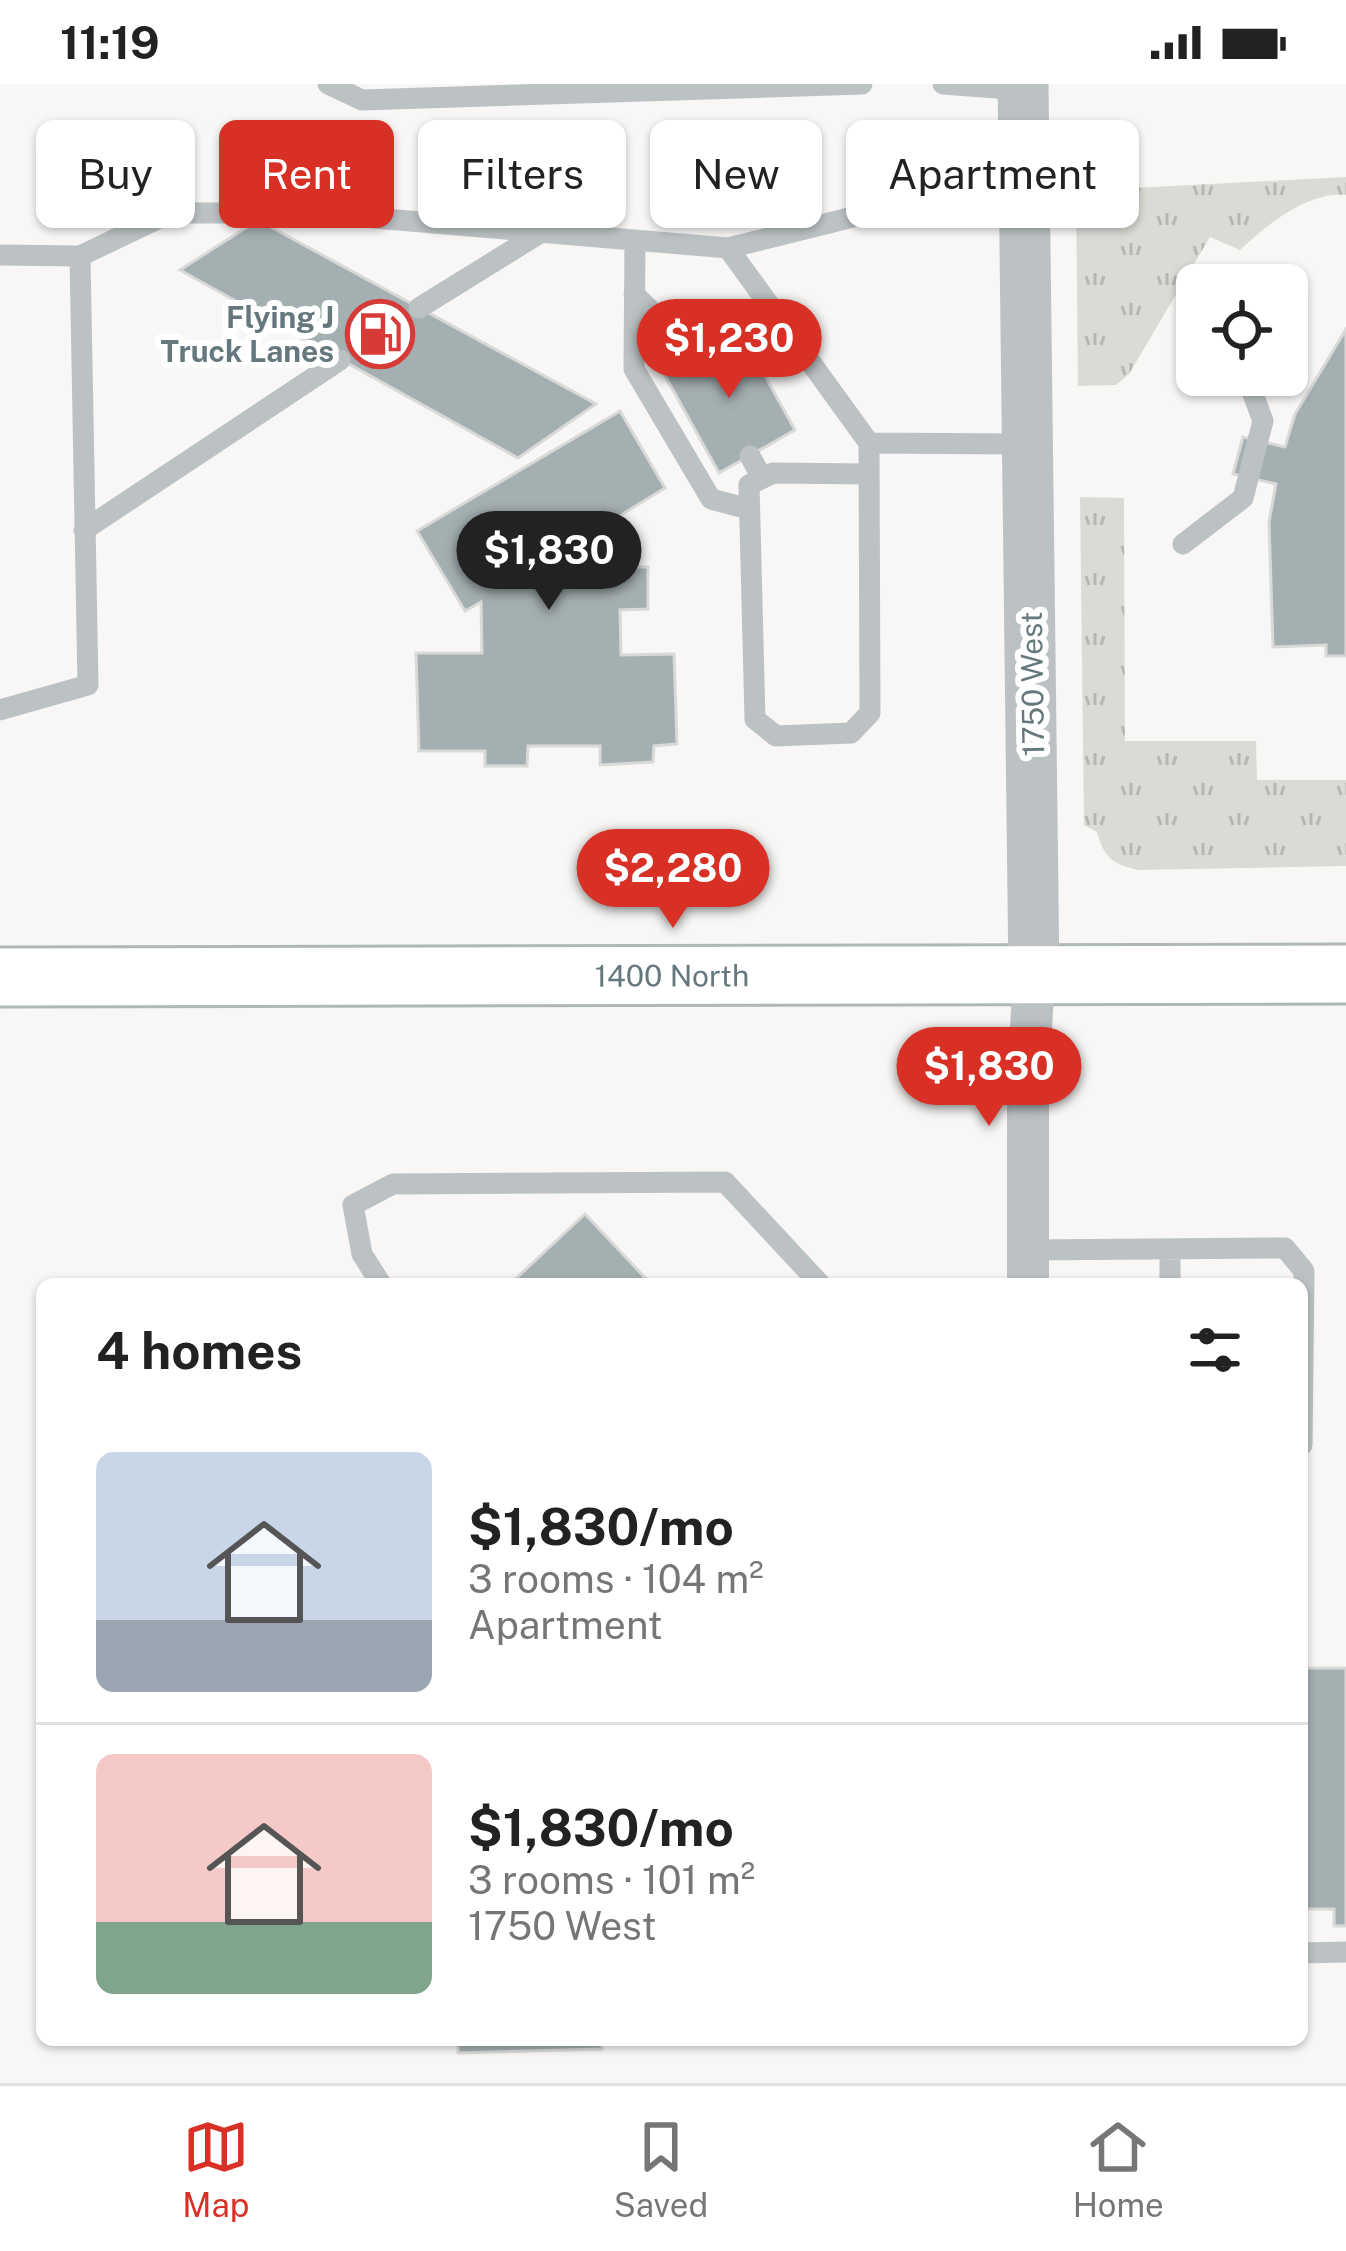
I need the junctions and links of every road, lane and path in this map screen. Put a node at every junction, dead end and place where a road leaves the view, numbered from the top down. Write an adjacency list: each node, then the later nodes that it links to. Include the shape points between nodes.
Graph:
1 (328, 84): 2 (lane, via 362,100)
2 (862, 84)
3 (943, 84): 4 (lane)
4 (1023, 87): 5 (street, 1750 West)
5 (1024, 120)
6 (846, 219): 10 (lane)
7 (1025, 228): 19 (street, 1750 West)
8 (541, 232): 9 (lane); 12 (lane, via 315,213 170,213); 14 (lane)
9 (635, 241): 10 (lane); 13 (lane)
10 (728, 248): 18 (lane)
11 (0, 255): 12 (lane)
12 (80, 256): 24 (lane)
13 (634, 294): 15 (lane); 23 (lane, via 634,369 711,499)
14 (419, 308)
15 (695, 354)
16 (340, 360): 24 (lane)
17 (1254, 396): 25 (lane, via 1264,421 1243,498)
18 (869, 443): 19 (lane); 21 (lane)
19 (1028, 444): 29 (street, 1750 West)
20 (750, 456): 22 (lane)
21 (868, 474): 22 (lane); 23 (lane, via 869,713 851,734 776,736 755,719)
22 (762, 478): 23 (lane, via 749,485)
23 (746, 508)
24 (85, 530): 26 (lane, via 88,685)
25 (1183, 544)
26 (0, 710)
27 (1346, 974): 29 (main road, 1400 North)
28 (0, 977): 29 (main road, 1400 North)
29 (1034, 978): 31 (street, 1750 West)
30 (1170, 1249): 31 (lane); 34 (lane); 35 (lane, via 1286,1248)
31 (1028, 1267)
32 (377, 1278): 33 (lane, via 362,1254 353,1205 393,1184 725,1183)
33 (808, 1278)
34 (1170, 1278)
35 (1304, 1278)
36 (1346, 1952): 37 (lane)
37 (1308, 1953)

